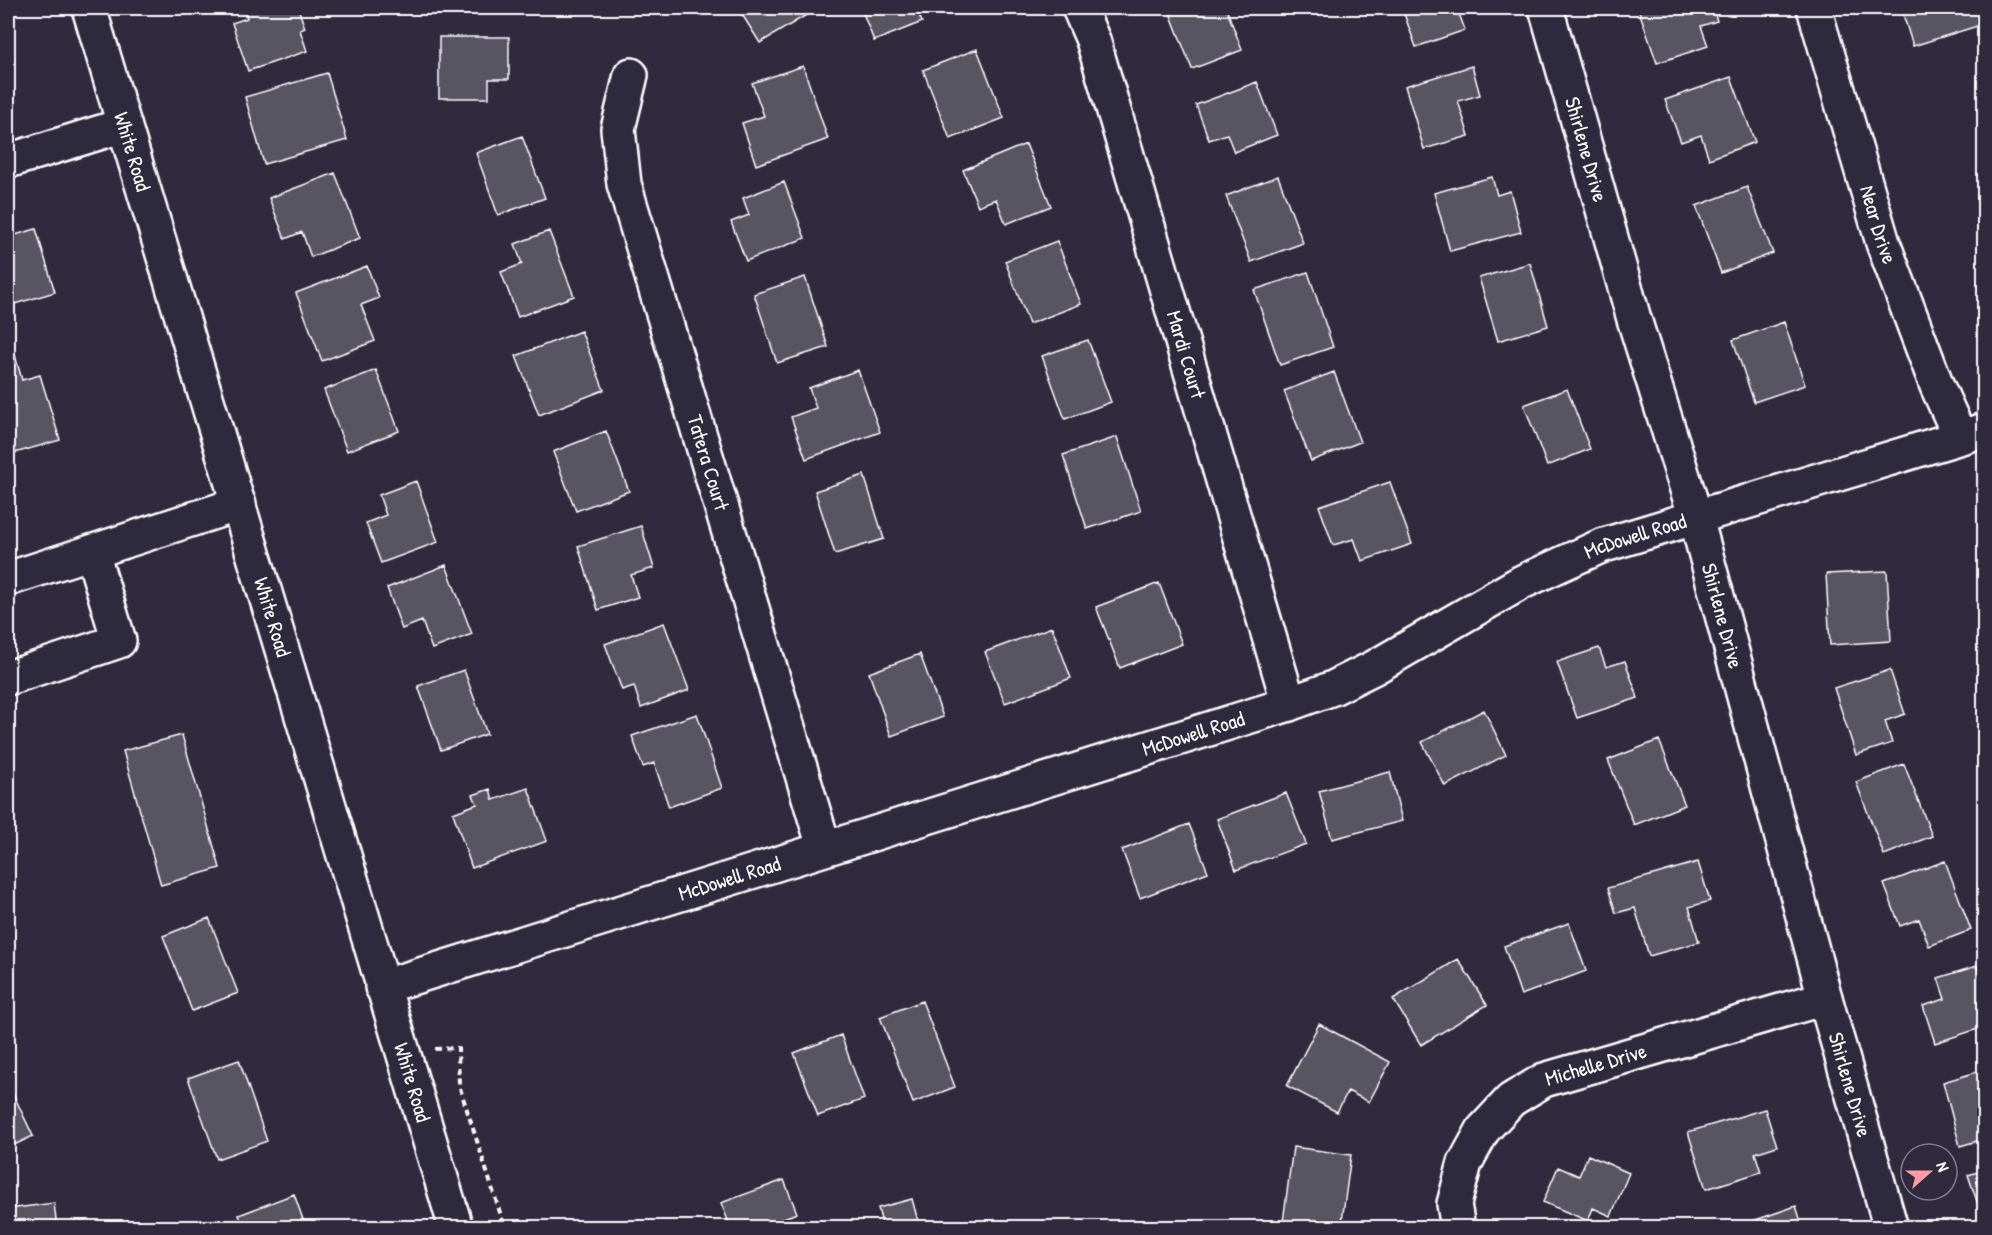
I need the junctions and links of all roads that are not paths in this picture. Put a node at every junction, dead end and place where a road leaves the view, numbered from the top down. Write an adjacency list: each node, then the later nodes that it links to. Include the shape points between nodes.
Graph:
1 (89, 8): 6 (street, White Road)
2 (1079, 8): 14 (street, Mardi Court, via 1097,51)
3 (1546, 8): 10 (street, Shirlene Drive, via 1631,308)
4 (1814, 8): 8 (street, Near Drive, via 1883,243 1937,386)
5 (631, 75): 15 (street, Tatera Court, via 618,129 624,184)
6 (124, 125): 7 (street); 9 (street, White Road)
7 (8, 161)
8 (1972, 434): 10 (street, McDowell Road)
9 (239, 504): 11 (street); 16 (street, White Road)
10 (1696, 518): 14 (street, McDowell Road, via 1601,546 1562,562 1375,667); 17 (street, Shirlene Drive)
11 (92, 552): 12 (street); 13 (street, via 119,641)
12 (8, 579)
13 (8, 678)
14 (1289, 704): 15 (street, McDowell Road)
15 (824, 847): 16 (street, McDowell Road)
16 (382, 987): 18 (street, White Road)
17 (1824, 998): 19 (street, Michelle Drive, via 1544,1080 1511,1100 1483,1130 1465,1163 1454,1204); 20 (street, Shirlene Drive)
18 (456, 1227)
19 (1458, 1227)
20 (1891, 1227)

